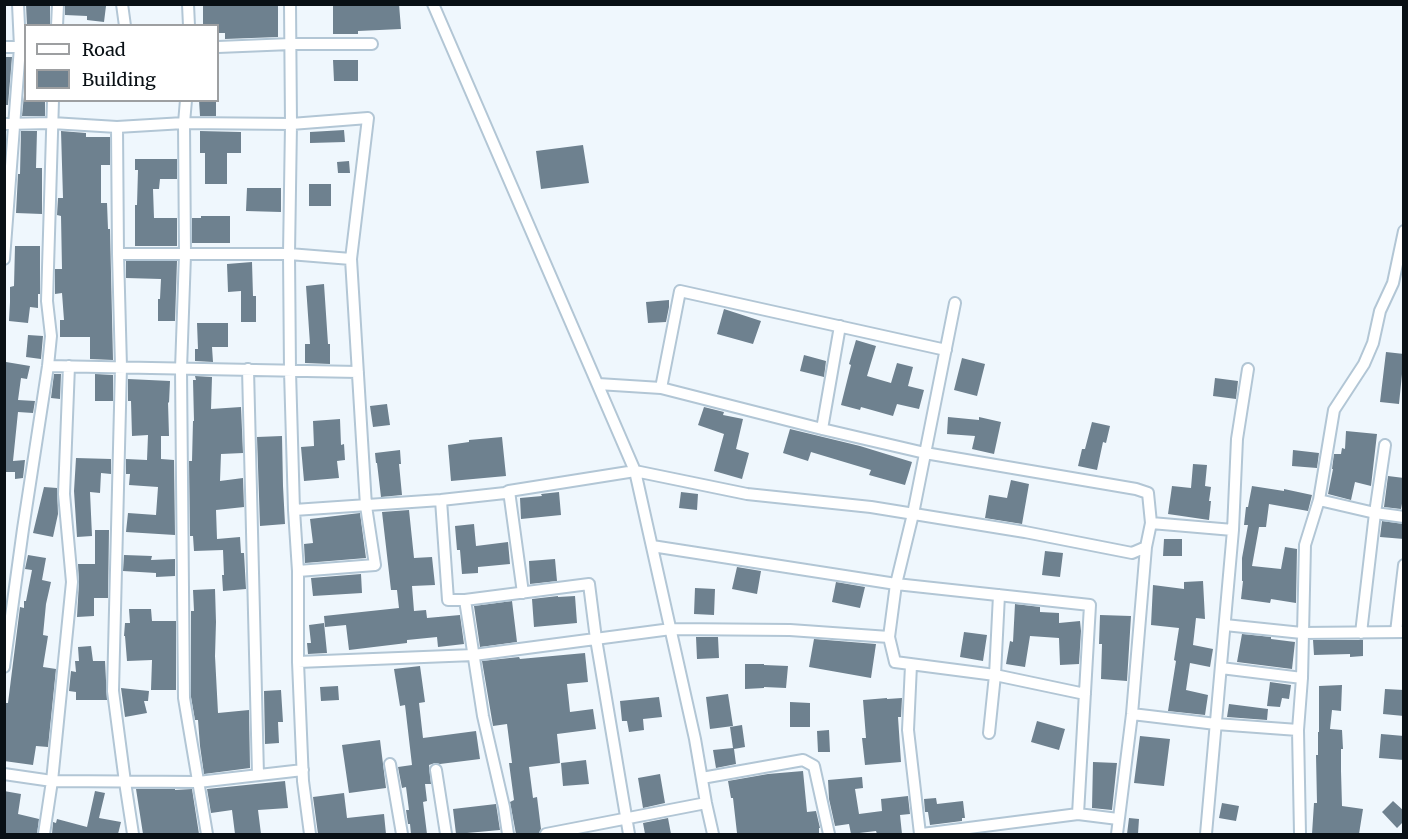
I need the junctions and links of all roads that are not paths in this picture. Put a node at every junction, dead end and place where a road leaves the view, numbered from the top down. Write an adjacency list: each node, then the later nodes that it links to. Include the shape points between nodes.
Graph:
1 (18, 4): 14 (street)
2 (58, 4): 7 (street)
3 (122, 4): 8 (street)
4 (188, 4): 9 (street)
5 (290, 4): 10 (street)
6 (434, 4): 39 (street)
7 (57, 24)
8 (125, 24)
9 (189, 24)
10 (291, 44): 11 (street); 13 (street); 20 (street)
11 (372, 44)
12 (4, 47): 14 (street)
13 (219, 47)
14 (22, 49): 19 (street)
15 (53, 102): 17 (street)
16 (186, 102): 18 (street)
17 (52, 123): 19 (street); 21 (street); 31 (street)
18 (184, 123): 20 (street); 21 (street); 25 (street)
19 (9, 124): 26 (street)
20 (291, 124): 24 (street); 27 (street, via 368,118)
21 (117, 127): 23 (street)
22 (1404, 231): 47 (street, via 1393,283 1380,311 1373,343 1334,410)
23 (118, 254): 25 (street); 33 (street)
24 (289, 254): 25 (street); 27 (street); 37 (street)
25 (185, 255): 34 (street)
26 (4, 259)
27 (351, 259): 38 (street)
28 (955, 303): 30 (street)
29 (840, 326): 30 (street); 40 (street, via 680,291); 41 (street)
30 (946, 350): 43 (street)
31 (48, 366): 32 (street); 73 (street)
32 (69, 366): 33 (street); 88 (street, via 64,494 72,582)
33 (121, 368): 34 (street); 89 (street, via 113,691)
34 (181, 369): 35 (street); 90 (street, via 184,698)
35 (248, 369): 37 (street); 86 (street)
36 (1248, 369): 54 (street, via 1237,439)
37 (290, 371): 38 (street); 49 (street)
38 (358, 372): 48 (street)
39 (598, 384): 40 (street); 44 (street)
40 (661, 388): 41 (street)
41 (822, 429): 43 (street)
42 (1385, 445): 50 (street)
43 (925, 453): 51 (street); 53 (street, via 1136,489 1148,493)
44 (635, 471): 45 (street); 51 (street, via 747,494); 55 (street)
45 (509, 491): 46 (street); 60 (street)
46 (441, 500): 48 (street); 62 (street, via 448,600)
47 (1318, 500): 50 (street); 66 (street, via 1305,545)
48 (366, 506): 49 (street); 58 (street, via 375,565)
49 (294, 510): 58 (street)
50 (1375, 513): 52 (street); 67 (street)
51 (913, 514): 56 (street, via 1132,553); 59 (street)
52 (1404, 517)
53 (1151, 523): 54 (street); 56 (street)
54 (1233, 530): 63 (street)
55 (652, 546): 59 (street); 64 (street)
56 (1146, 547): 78 (street)
57 (1404, 565): 65 (street)
58 (298, 571): 71 (street)
59 (896, 584): 61 (street); 68 (street)
60 (523, 592): 62 (street); 69 (street, via 589,584)
61 (999, 595): 75 (street); 77 (street, via 1090,605)
62 (465, 600): 70 (street)
63 (1225, 626): 66 (street); 74 (street)
64 (671, 629): 68 (street, via 790,630); 69 (street); 87 (street)
65 (1400, 632): 67 (street)
66 (1302, 633): 67 (street); 76 (street)
67 (1361, 633)
68 (889, 638): 72 (street, via 895,662)
69 (596, 639): 70 (street); 93 (street)
70 (474, 655): 71 (street); 101 (street)
71 (298, 662): 83 (street)
72 (911, 665): 75 (street); 106 (street, via 908,730)
73 (4, 667)
74 (1221, 668): 76 (street); 79 (street)
75 (994, 675): 77 (street); 81 (street)
76 (1302, 678): 80 (street)
77 (1085, 694): 92 (street)
78 (1132, 714): 79 (street); 94 (street)
79 (1216, 724): 80 (street); 108 (street)
80 (1298, 730): 109 (street)
81 (989, 733)
82 (390, 764): 99 (street)
83 (303, 770): 86 (street); 98 (street)
84 (436, 770): 100 (street)
85 (4, 774): 88 (street)
86 (258, 775): 90 (street)
87 (702, 778): 91 (street); 105 (street, via 803,760 814,766)
88 (52, 781): 89 (street); 95 (street)
89 (124, 782): 90 (street); 96 (street)
90 (198, 783): 97 (street)
91 (706, 802): 93 (street); 104 (street)
92 (1078, 814): 94 (street); 106 (street)
93 (626, 818): 102 (street); 103 (street)
94 (1118, 819): 107 (street)
95 (44, 834)
96 (133, 834)
97 (207, 834)
98 (310, 834)
99 (402, 834)
100 (446, 834)
101 (508, 834)
102 (546, 834)
103 (629, 834)
104 (713, 834)
105 (829, 834)
106 (921, 834)
107 (1117, 834)
108 (1206, 834)
109 (1300, 834)

